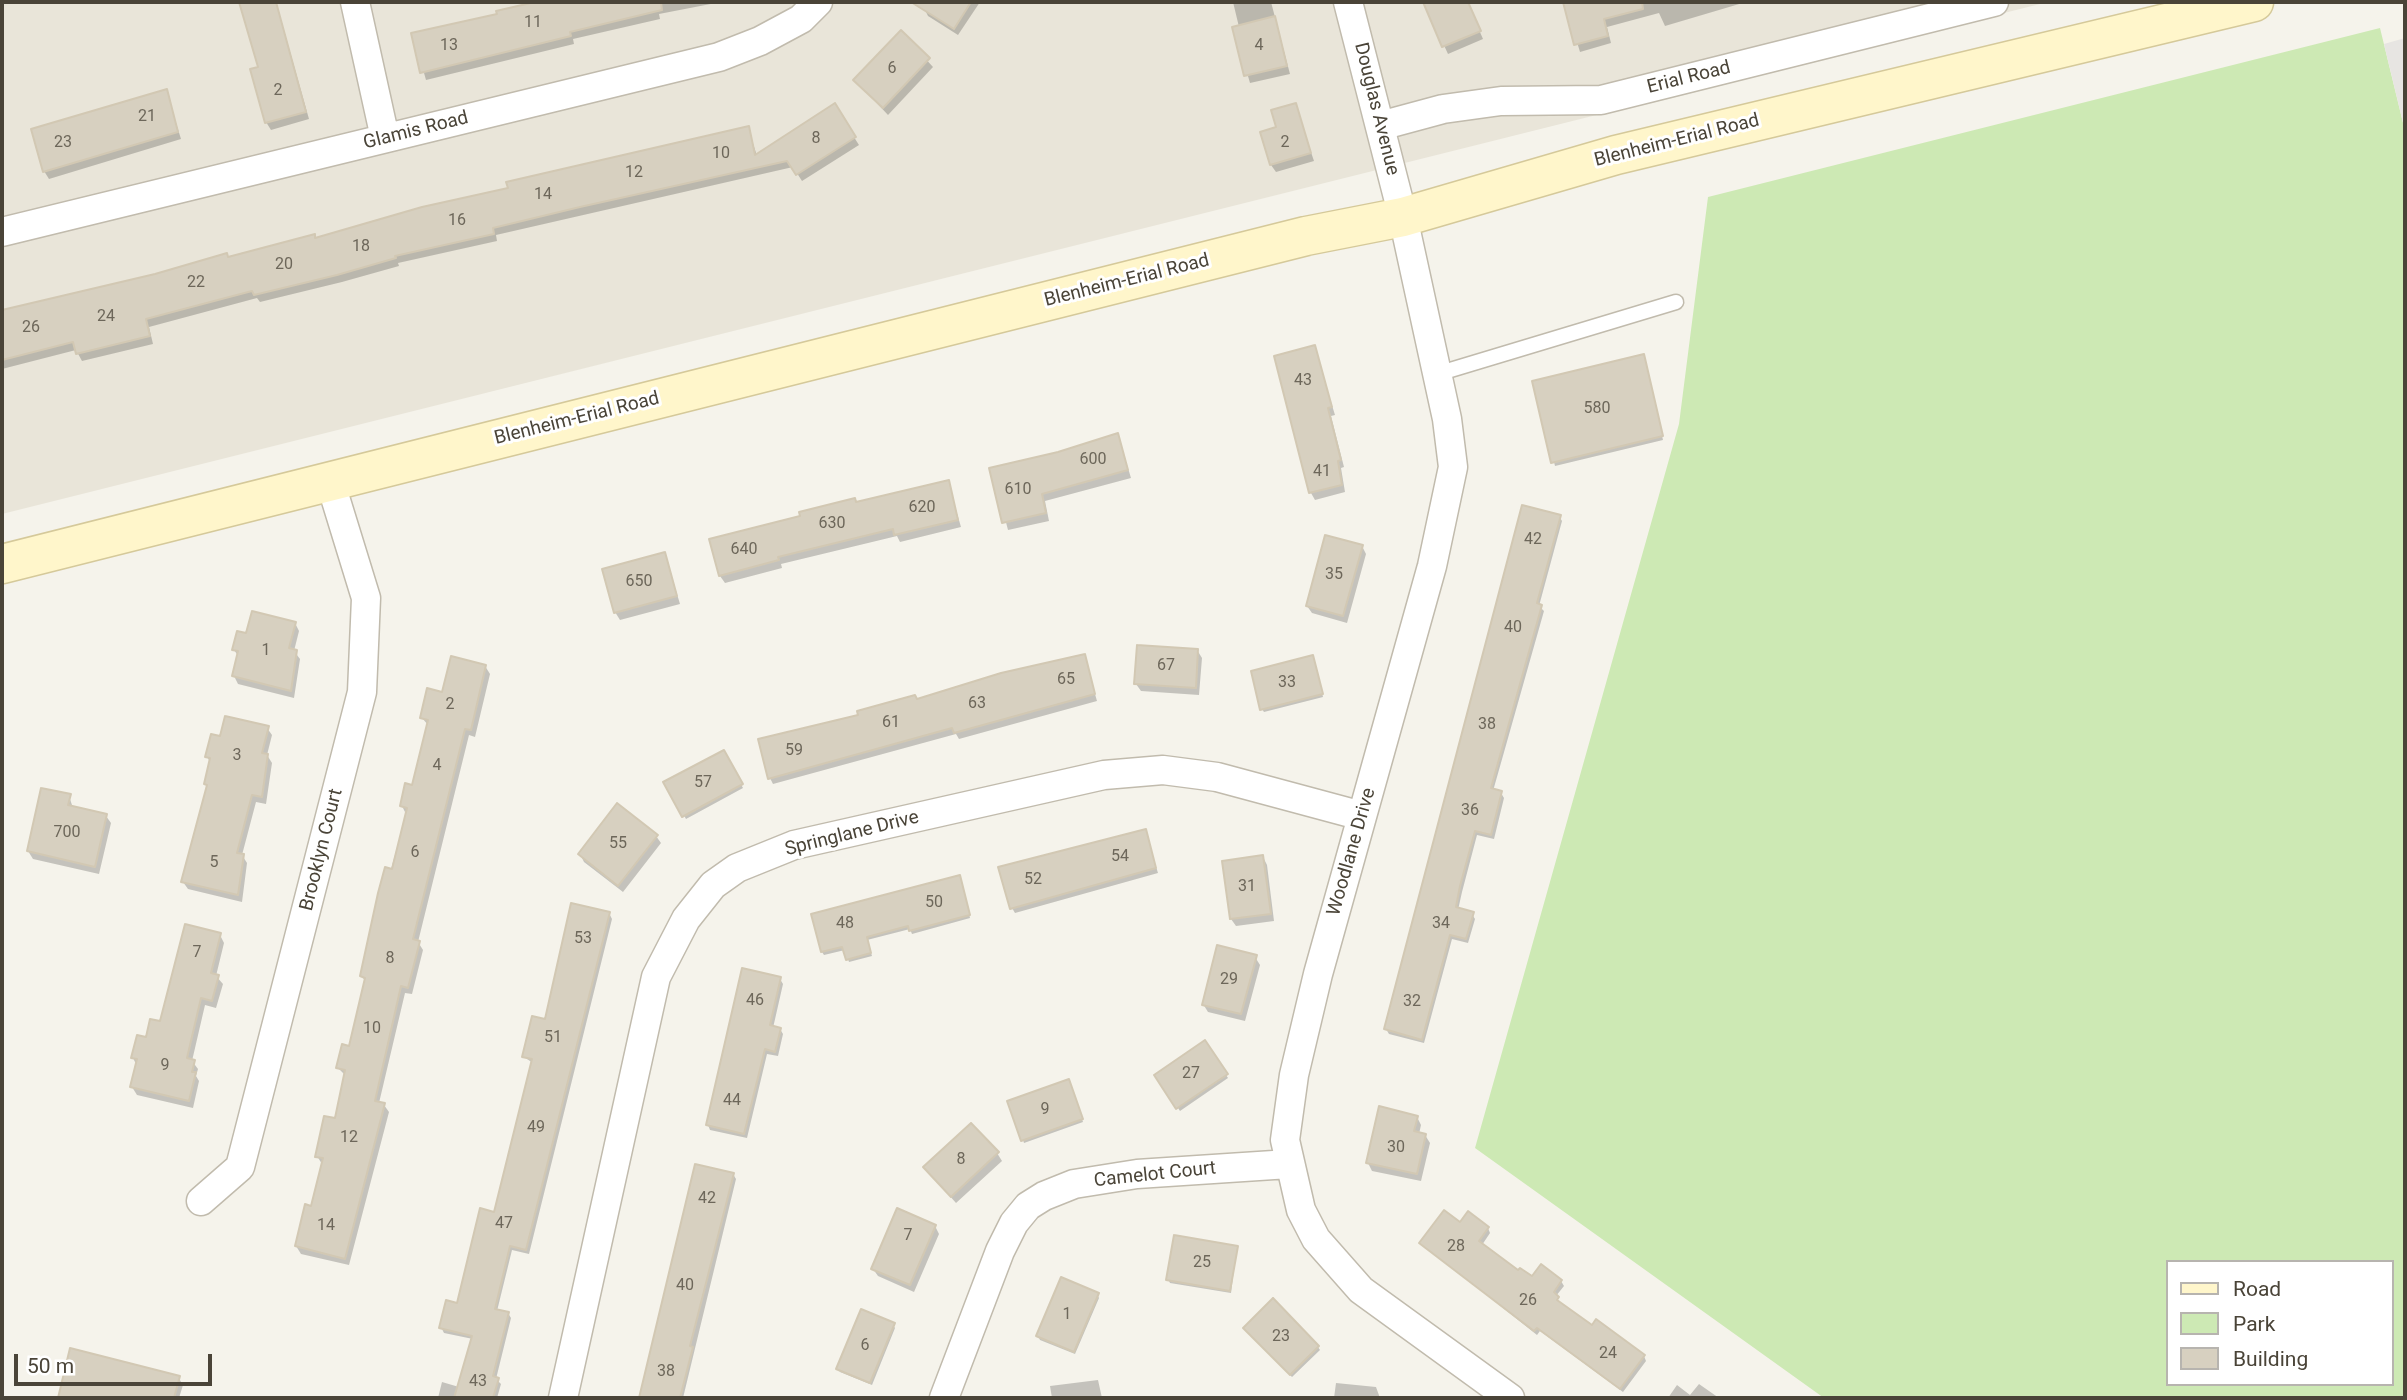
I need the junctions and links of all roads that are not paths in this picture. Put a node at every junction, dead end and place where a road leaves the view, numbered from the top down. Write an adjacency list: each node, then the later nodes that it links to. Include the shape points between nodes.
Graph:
1 (355, 2): 7 (street)
2 (818, 2): 7 (street, Glamis Road, via 800,19 719,57)
3 (1348, 2): 6 (street, Douglas Avenue)
4 (1994, 2): 6 (street, Erial Road, via 1601,100 1501,100)
5 (2254, 2): 8 (main road, Blenheim-Erial Road, via 1616,155)
6 (1380, 126): 8 (street, Douglas Avenue)
7 (385, 138): 9 (street, Glamis Road)
8 (1403, 217): 11 (street, Woodlane Drive); 12 (main road, Blenheim-Erial Road, via 1306,236)
9 (2, 232)
10 (1676, 302): 11 (lane)
11 (1437, 374): 14 (street, Woodlane Drive, via 1453,467 1432,566)
12 (330, 481): 13 (main road, Blenheim-Erial Road); 16 (street, Brooklyn Court, via 366,598 362,692 240,1167)
13 (2, 564)
14 (1362, 816): 15 (street, Woodlane Drive, via 1294,1074 1285,1140); 18 (street, Springlane Drive, via 1217,777 1163,770 1104,775 794,845 737,868 713,885 686,919 656,977)
15 (1289, 1164): 17 (street, Woodlane Drive, via 1301,1210 1316,1239 1361,1290); 19 (street, Camelot Court, via 1137,1174 1074,1184 1028,1206 1000,1251)
16 (201, 1200)
17 (1495, 1394)
18 (563, 1398)
19 (944, 1398)

